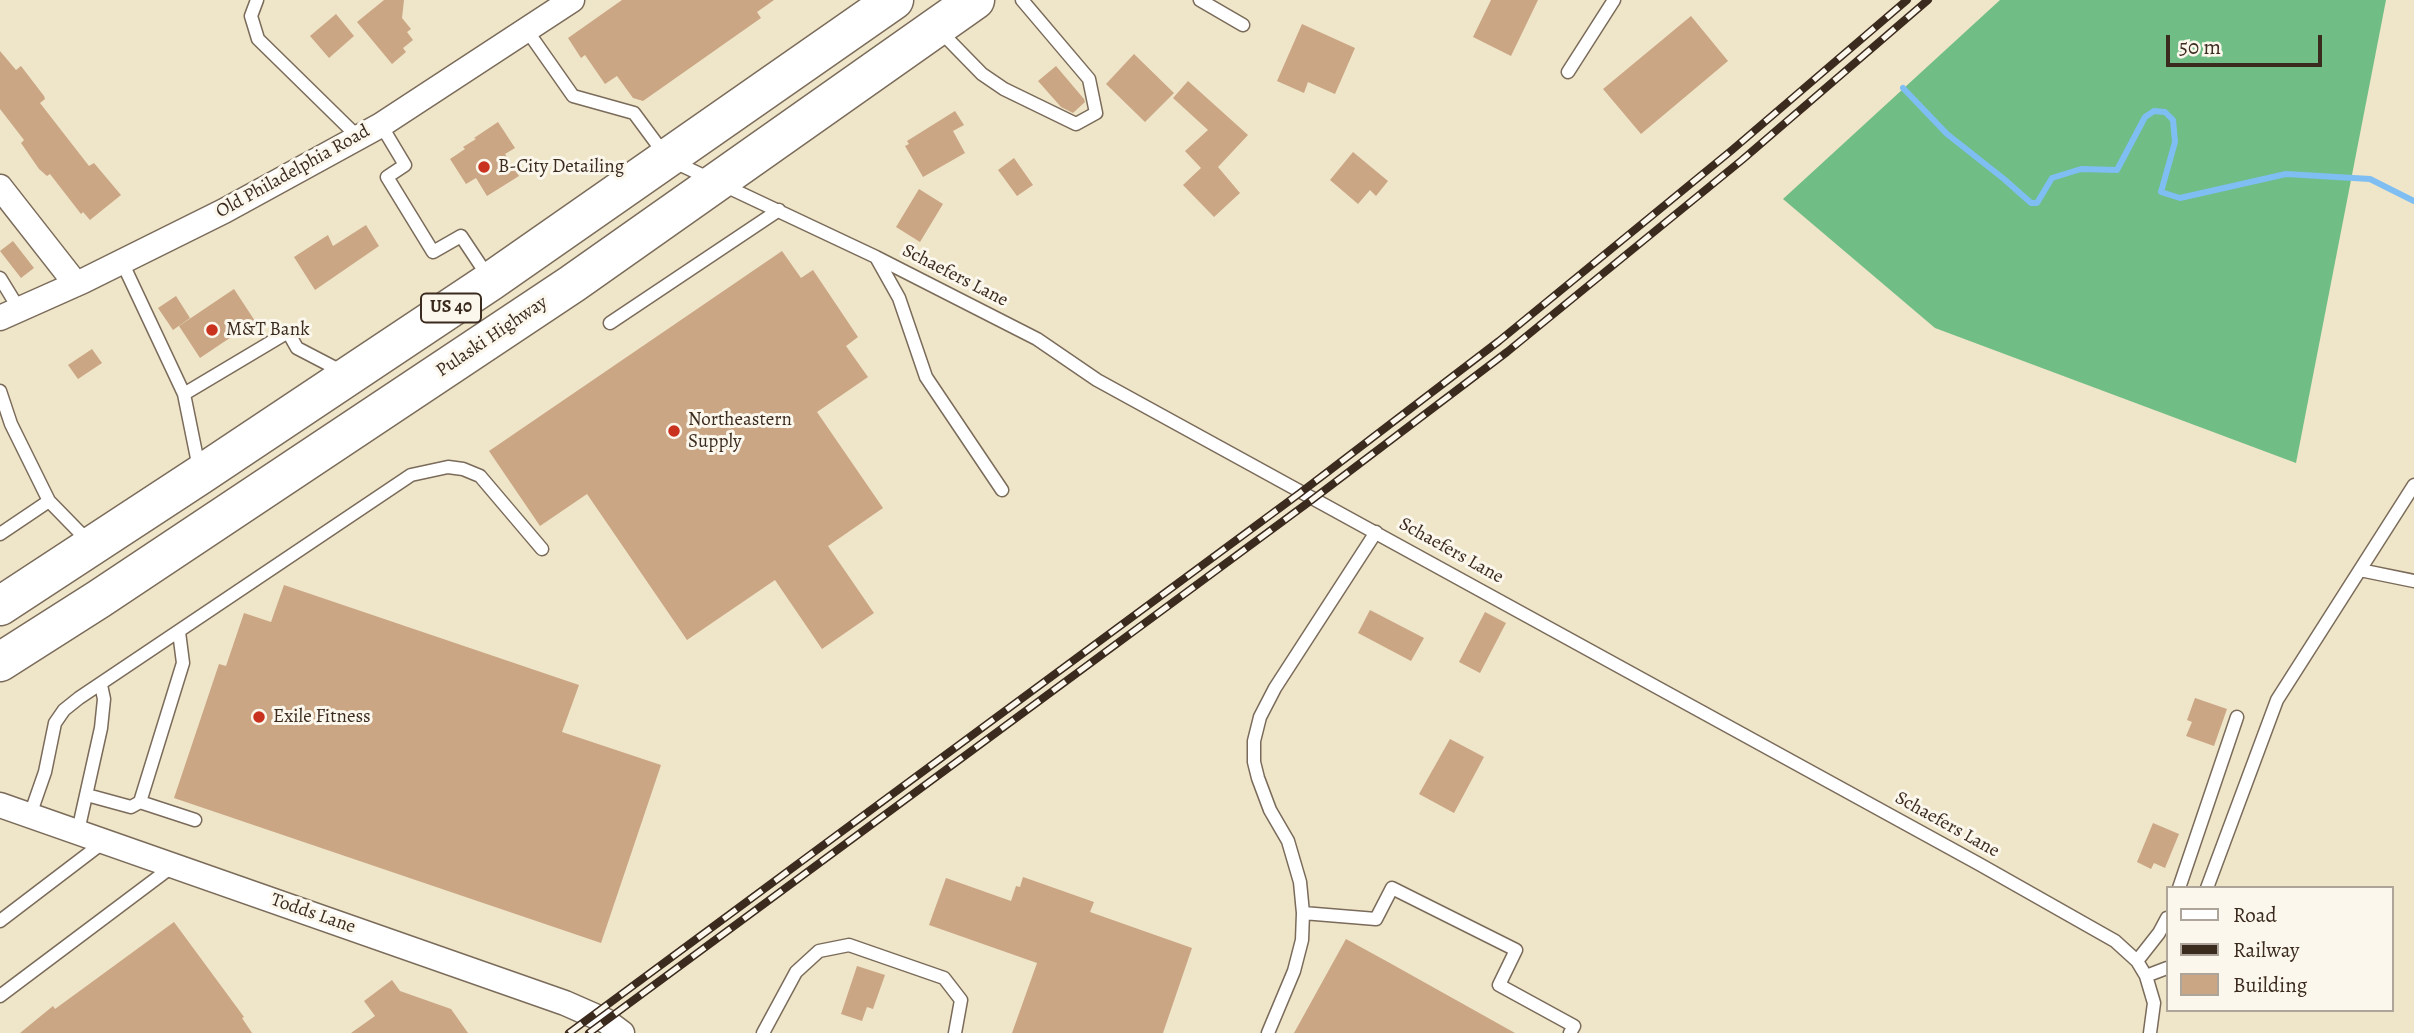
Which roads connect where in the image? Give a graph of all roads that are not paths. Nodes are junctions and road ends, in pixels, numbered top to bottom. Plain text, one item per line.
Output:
1 (257, 0) edge
2 (894, 0) edge
3 (975, 0) edge
4 (1022, 0) edge
5 (1200, 0) edge
6 (1614, 0) edge
7 (567, 1) edge
8 (1243, 25) dead end
9 (936, 27) junction
10 (527, 29) junction
11 (1568, 72) dead end
12 (381, 125) junction
13 (357, 136) junction
14 (668, 159) junction
15 (719, 182) junction
16 (0, 187) edge
17 (779, 210) junction
18 (876, 257) junction
19 (122, 262) junction
20 (0, 278) edge
21 (491, 281) junction
22 (76, 284) junction
23 (9, 314) edge
24 (610, 323) dead end
25 (350, 376) junction
26 (0, 391) edge
27 (184, 394) junction
28 (200, 475) junction
29 (2414, 485) edge
30 (1002, 490) dead end
31 (49, 501) junction
32 (1376, 532) junction
33 (0, 534) edge
34 (93, 545) junction
35 (542, 548) dead end
36 (2360, 570) junction
37 (2414, 581) edge
38 (0, 606) edge
39 (179, 632) junction
40 (0, 662) edge
41 (101, 685) junction
42 (2237, 717) dead end
43 (87, 795) junction
44 (139, 802) junction
45 (0, 805) edge
46 (30, 815) junction
47 (195, 820) dead end
48 (78, 831) junction
49 (105, 841) junction
50 (174, 865) junction
51 (2180, 886) edge
52 (2208, 886) edge
53 (1303, 914) junction
54 (2166, 920) edge
55 (0, 921) edge
56 (2137, 961) junction
57 (2166, 968) edge
58 (2146, 976) junction
59 (0, 996) edge
60 (622, 1033) edge
61 (763, 1033) edge
62 (955, 1033) edge
63 (1268, 1033) edge
64 (1570, 1033) edge
65 (2150, 1033) edge

1 - 13 lane
2 - 14 highway, US 40
3 - 9 highway, Pulaski Highway / US 40
4 - 9 lane
5 - 8 lane
6 - 11 lane
7 - 10 street, Old Philadelphia Road
9 - 15 highway, Pulaski Highway / US 40
10 - 12 street, Old Philadelphia Road
10 - 14 lane
12 - 13 street, Old Philadelphia Road
12 - 21 lane
13 - 19 street, Old Philadelphia Road
14 - 15 lane, Schaefers Lane
14 - 21 highway, US 40
15 - 17 lane, Schaefers Lane
15 - 40 highway, Pulaski Highway / US 40
16 - 22 street
17 - 18 lane, Schaefers Lane
17 - 24 lane
18 - 30 lane
18 - 32 lane, Schaefers Lane
19 - 22 street, Old Philadelphia Road
19 - 27 lane
20 - 23 lane
21 - 25 highway, US 40
22 - 23 street, Old Philadelphia Road
25 - 27 lane
25 - 28 highway, US 40
26 - 31 lane
27 - 28 lane
28 - 34 highway, US 40
29 - 36 lane
31 - 33 lane
31 - 34 lane
32 - 53 lane
32 - 56 lane, Schaefers Lane
34 - 38 highway, US 40
35 - 39 lane
36 - 37 lane
36 - 52 lane
39 - 41 lane
39 - 44 lane
41 - 43 lane
41 - 46 lane
42 - 51 lane
43 - 44 lane
43 - 48 lane
44 - 47 lane
45 - 46 street, Todds Lane
46 - 48 street, Todds Lane
48 - 49 street, Todds Lane
49 - 50 street, Todds Lane
49 - 55 lane
50 - 59 lane
50 - 60 street, Todds Lane
53 - 63 lane
53 - 64 lane
54 - 56 lane
56 - 58 lane, Schaefers Lane
57 - 58 lane
58 - 65 lane, Schaefers Lane
61 - 62 lane

